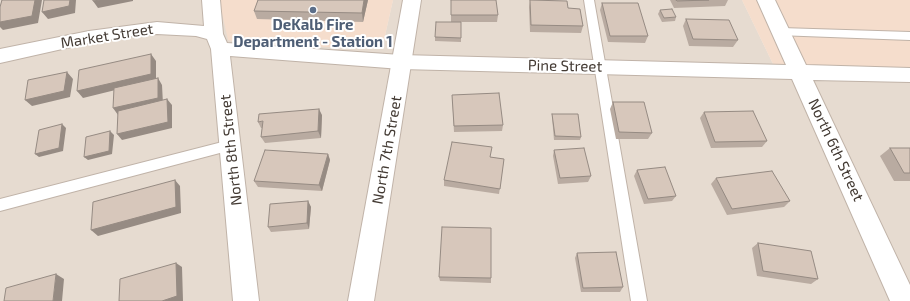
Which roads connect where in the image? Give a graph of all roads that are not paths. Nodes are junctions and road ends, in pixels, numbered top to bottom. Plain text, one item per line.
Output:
1 (211, 0) edge
2 (412, 0) edge
3 (589, 0) edge
4 (766, 0) edge
5 (781, 32) junction
6 (910, 36) edge
7 (217, 42) junction
8 (0, 56) edge
9 (401, 62) junction
10 (600, 67) junction
11 (800, 72) junction
12 (910, 74) edge
13 (230, 145) junction
14 (0, 205) edge
15 (246, 301) edge
16 (361, 301) edge
17 (639, 301) edge
18 (904, 301) edge

1 - 7 street, North 8th Street
2 - 9 street, North 7th Street
3 - 10 lane
4 - 5 street, North 6th Street
5 - 6 lane
5 - 11 street, North 6th Street
7 - 8 street, Market Street
7 - 9 street, Pine Street
7 - 13 street, North 8th Street
9 - 10 street, Pine Street
9 - 16 street, North 7th Street
10 - 11 street, Pine Street
10 - 17 lane
11 - 12 street, Pine Street
11 - 18 street, North 6th Street
13 - 14 lane
13 - 15 street, North 8th Street

